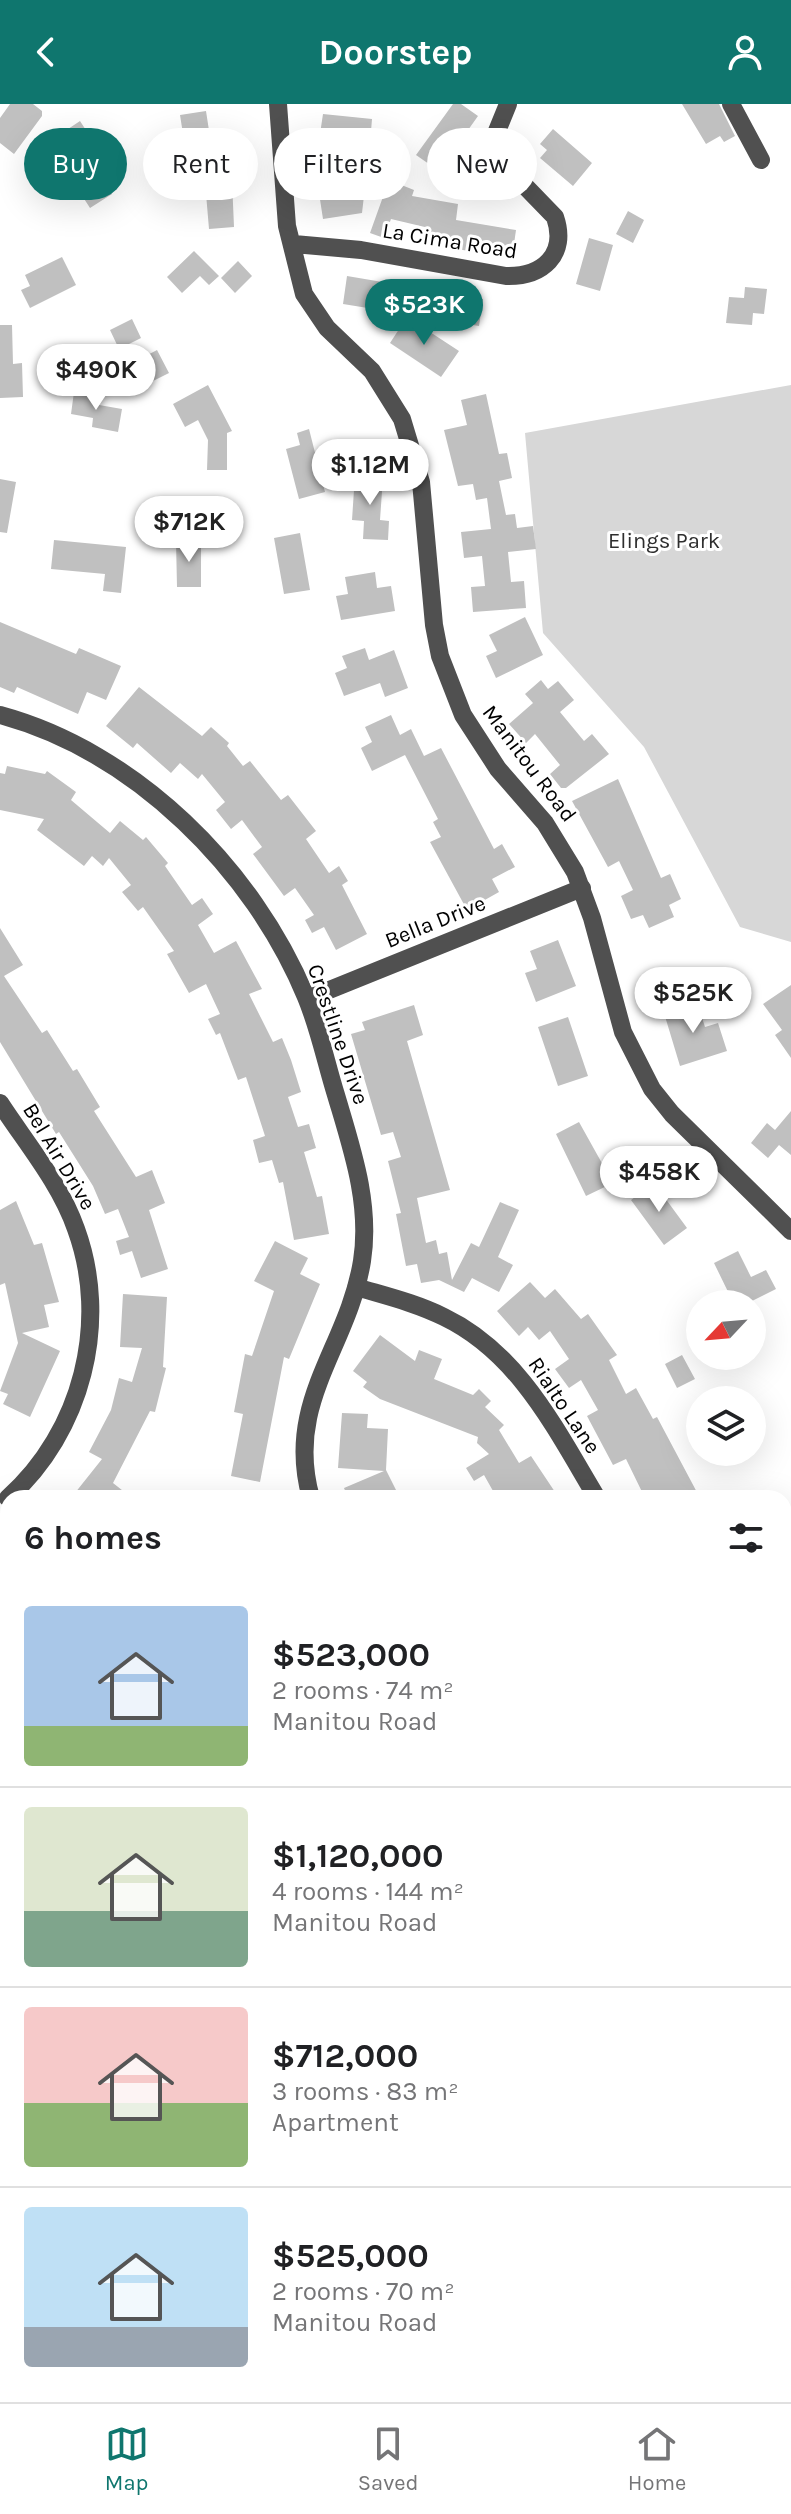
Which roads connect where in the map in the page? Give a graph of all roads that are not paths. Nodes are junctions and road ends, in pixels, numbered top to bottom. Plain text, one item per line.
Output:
1 (278, 104) edge
2 (508, 104) edge
3 (731, 104) edge
4 (761, 160) dead end
5 (294, 244) junction
6 (0, 715) edge
7 (582, 888) junction
8 (307, 999) junction
9 (0, 1103) edge
10 (791, 1231) edge
11 (356, 1287) junction
12 (17, 1490) edge
13 (309, 1490) edge
14 (592, 1490) edge

1 - 5 street, Manitou Road
2 - 5 street, La Cima Road
3 - 4 street
5 - 7 street, Manitou Road
6 - 8 street, Crestline Drive
7 - 8 street, Bella Drive
7 - 10 street, Manitou Road
8 - 11 street, Crestline Drive
9 - 12 street, Bel Air Drive
11 - 13 street, Crestline Drive
11 - 14 street, Rialto Lane

